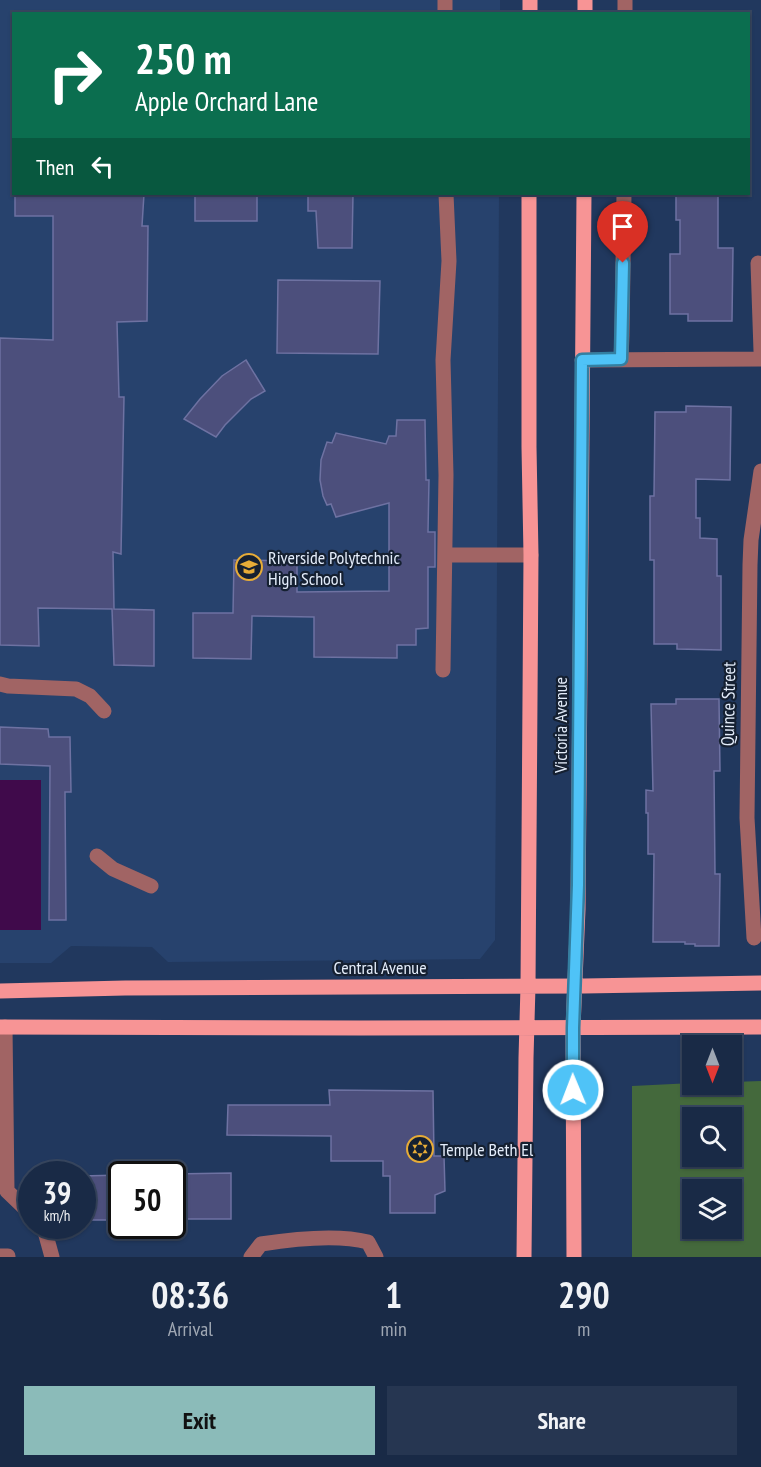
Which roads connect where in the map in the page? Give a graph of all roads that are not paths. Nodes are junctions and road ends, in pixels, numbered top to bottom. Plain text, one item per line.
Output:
1 (446, 195) edge
2 (529, 195) edge
3 (584, 195) edge
4 (624, 195) edge
5 (758, 263) dead end
6 (761, 351) edge
7 (621, 359) junction
8 (761, 359) edge
9 (582, 360) junction
10 (761, 471) edge
11 (446, 555) junction
12 (531, 555) junction
13 (443, 670) dead end
14 (0, 684) edge
15 (104, 711) dead end
16 (754, 819) edge
17 (97, 856) dead end
18 (152, 886) dead end
19 (754, 938) dead end
20 (761, 983) edge
21 (528, 986) junction
22 (574, 986) junction
23 (0, 991) edge
24 (2, 1027) edge
25 (761, 1027) edge
26 (526, 1028) junction
27 (573, 1028) junction
28 (18, 1202) edge
29 (47, 1239) edge
30 (0, 1256) edge
31 (8, 1257) edge
32 (52, 1257) edge
33 (251, 1257) edge
34 (376, 1257) edge
35 (524, 1257) edge
36 (574, 1257) edge

1 - 11 street
2 - 12 main road, Victoria Avenue
3 - 9 main road, Victoria Avenue
4 - 7 street
5 - 6 street
7 - 8 street
7 - 9 street
9 - 22 main road, Victoria Avenue
10 - 16 street, Quince Street
11 - 12 street
11 - 13 street
12 - 21 main road, Victoria Avenue
14 - 15 street
16 - 19 street, Quince Street
17 - 18 street
20 - 22 main road, Central Avenue
21 - 22 main road, Central Avenue
21 - 23 main road, Central Avenue
21 - 26 main road, Victoria Avenue
22 - 27 main road, Victoria Avenue
24 - 26 main road
24 - 28 street
25 - 27 main road
26 - 27 main road
26 - 35 main road, Victoria Avenue
27 - 36 main road, Victoria Avenue
29 - 32 street
30 - 31 street
33 - 34 street

